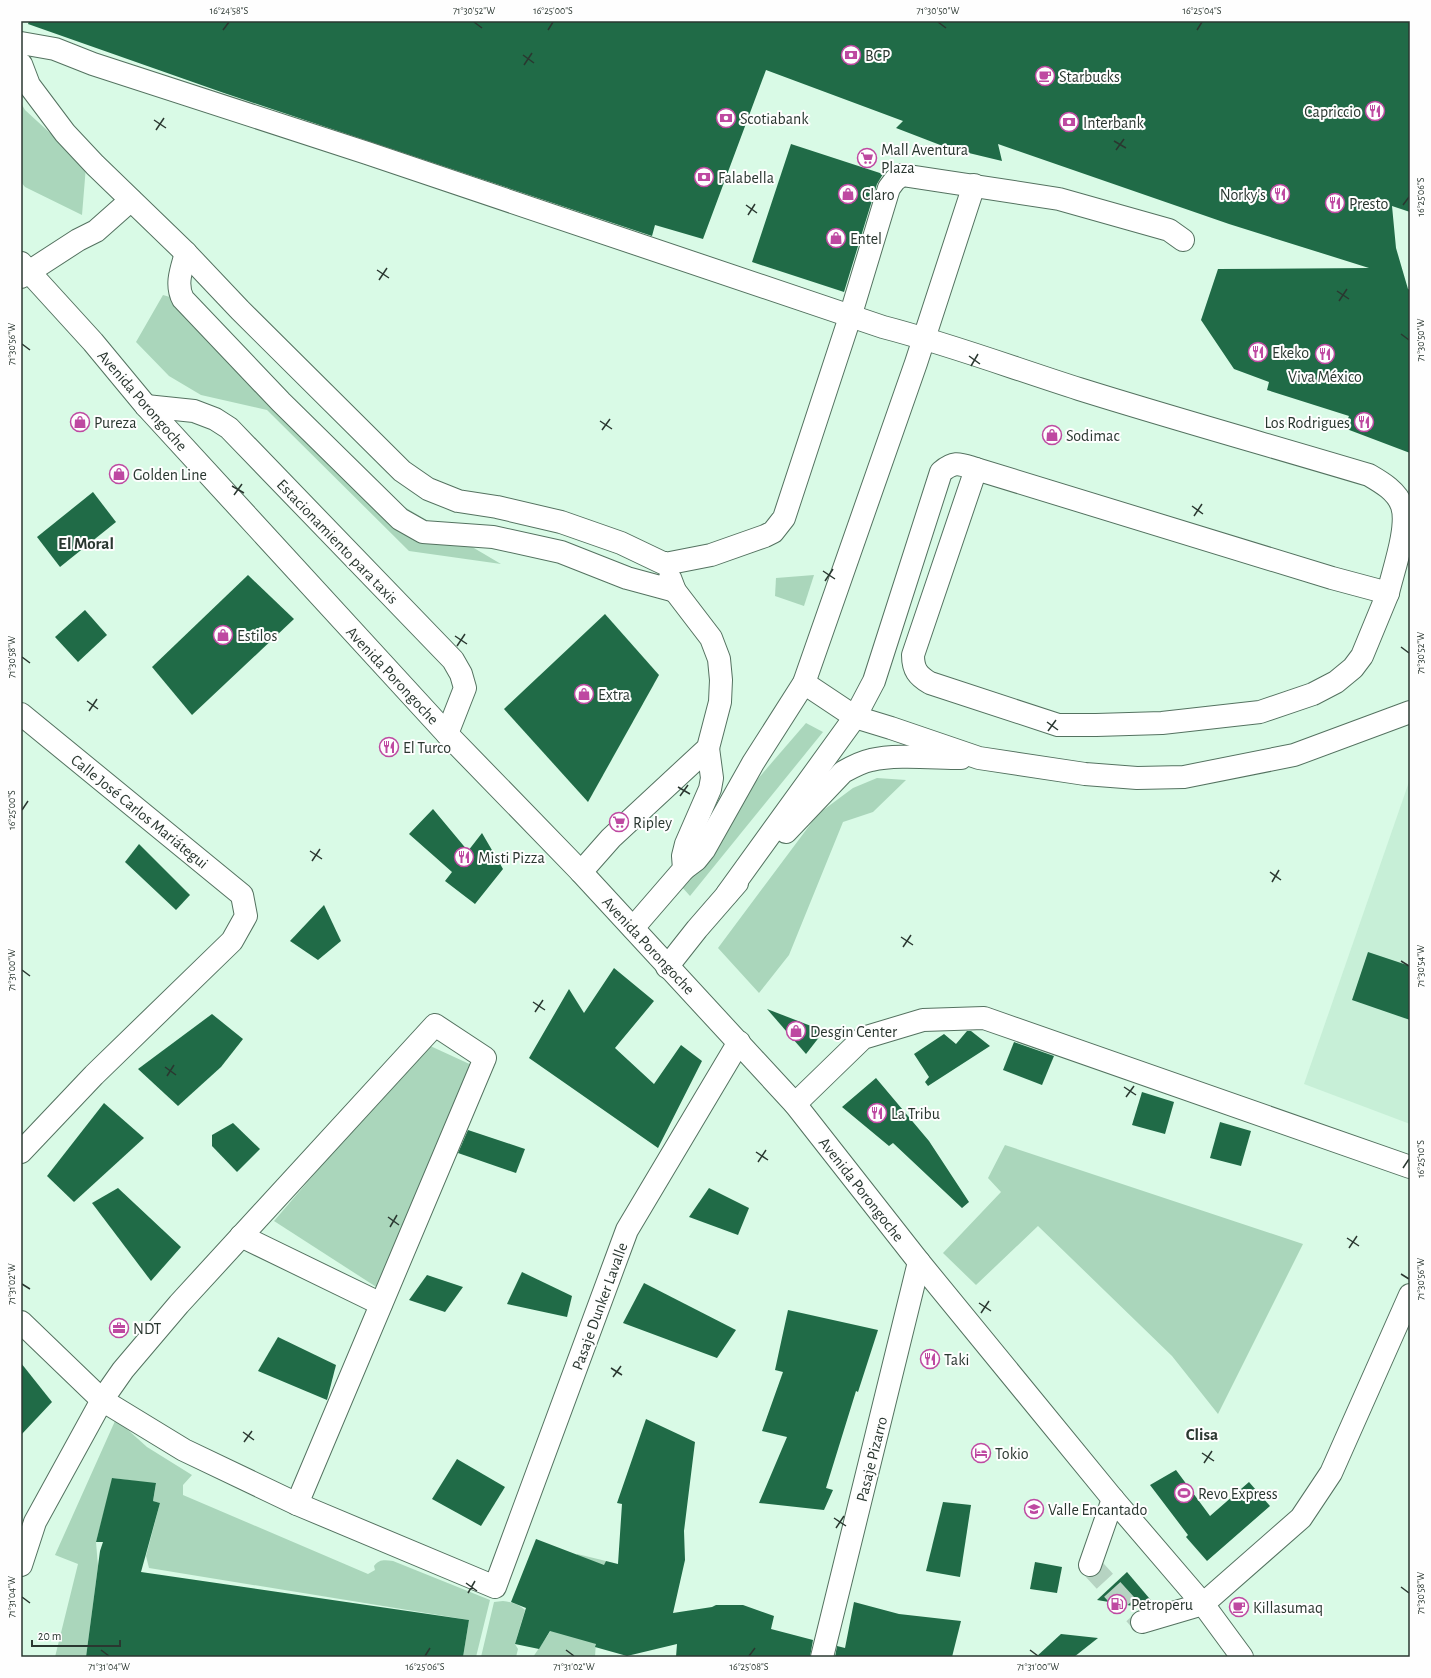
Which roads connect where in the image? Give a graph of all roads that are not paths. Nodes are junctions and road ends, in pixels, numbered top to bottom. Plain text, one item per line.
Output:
1 (21, 43) edge
2 (21, 64) edge
3 (974, 185) junction
4 (131, 200) junction
5 (1183, 240) dead end
6 (186, 253) junction
7 (24, 270) edge
8 (850, 317) junction
9 (924, 338) junction
10 (146, 406) junction
11 (976, 470) junction
12 (665, 564) junction
13 (675, 591) junction
14 (1388, 593) junction
15 (804, 683) junction
16 (1399, 710) edge
17 (21, 714) edge
18 (855, 717) junction
19 (447, 734) junction
20 (708, 748) junction
21 (979, 758) junction
22 (684, 869) junction
23 (581, 872) junction
24 (727, 894) junction
25 (633, 928) junction
26 (668, 967) junction
27 (739, 1042) junction
28 (796, 1104) junction
29 (21, 1152) edge
30 (1410, 1167) edge
31 (241, 1236) junction
32 (920, 1262) junction
33 (1410, 1295) edge
34 (381, 1304) junction
35 (21, 1322) edge
36 (102, 1400) junction
37 (1113, 1499) junction
38 (297, 1504) junction
39 (21, 1565) edge
40 (1090, 1565) dead end
41 (1203, 1604) junction
42 (1142, 1622) dead end
43 (822, 1657) edge
44 (1242, 1657) edge

1 - 8 street
2 - 4 street
3 - 5 street
3 - 8 street
3 - 9 street
4 - 6 street
4 - 7 street
6 - 12 street
6 - 13 street
7 - 10 street, Avenida Porongoche
8 - 9 street
8 - 12 street
9 - 14 street
9 - 15 street
10 - 19 street, Avenida Porongoche
10 - 19 street, Estacionamiento para taxis
11 - 14 street
11 - 14 street
11 - 18 street
12 - 13 street
13 - 20 street
15 - 18 street
15 - 22 street
16 - 21 street
17 - 29 street, Calle José Carlos Mariátegui
18 - 21 street
18 - 24 street
19 - 23 street, Avenida Porongoche
20 - 22 street
20 - 23 street
21 - 24 street
22 - 25 street
23 - 25 street, Avenida Porongoche
24 - 26 street
25 - 26 street, Avenida Porongoche
26 - 27 street, Avenida Porongoche
27 - 28 street, Avenida Porongoche
27 - 38 street, Pasaje Dunker Lavalle
28 - 30 street
28 - 32 street, Avenida Porongoche
31 - 34 street
31 - 34 street
31 - 36 street
32 - 37 street, Avenida Porongoche
32 - 43 street, Pasaje Pizarro
33 - 41 street
34 - 38 street
35 - 36 street
36 - 38 street
36 - 39 street
37 - 40 street
37 - 41 street, Avenida Porongoche
41 - 42 street
41 - 44 street, Avenida Porongoche

